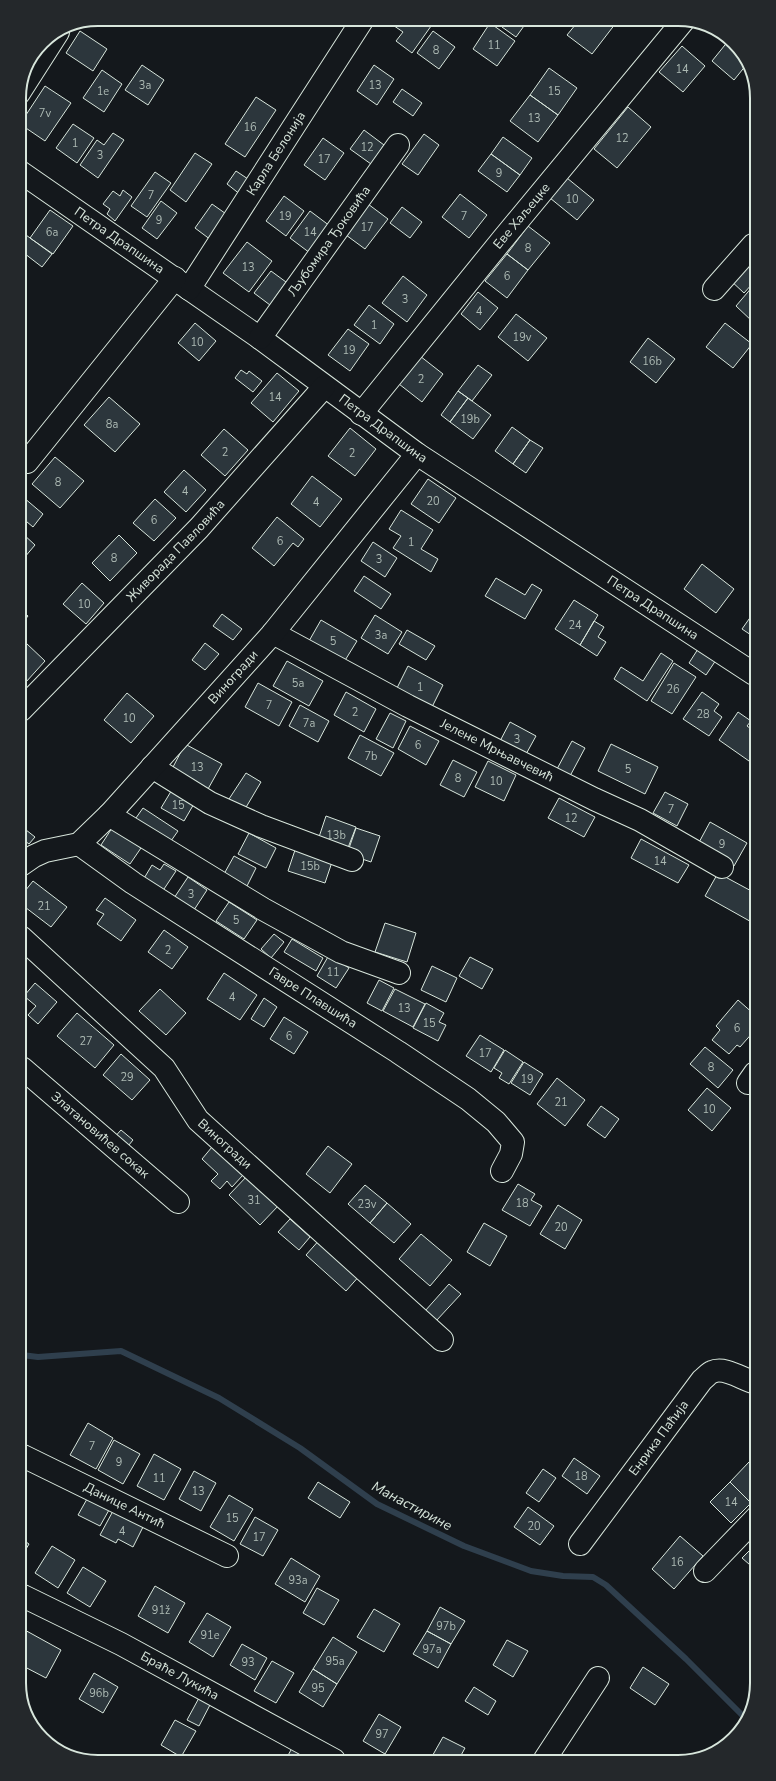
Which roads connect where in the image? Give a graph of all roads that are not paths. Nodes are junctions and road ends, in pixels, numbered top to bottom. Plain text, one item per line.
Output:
1 (358, 26) edge
2 (679, 26) edge
3 (49, 46) edge
4 (30, 76) edge
5 (398, 145) dead end
6 (26, 176) edge
7 (750, 248) edge
8 (182, 284) junction
9 (714, 289) dead end
10 (260, 338) junction
11 (324, 387) junction
12 (361, 414) junction
13 (417, 454) junction
14 (27, 462) dead end
15 (273, 633) junction
16 (750, 671) edge
17 (26, 705) edge
18 (152, 767) junction
19 (109, 815) junction
20 (79, 844) junction
21 (26, 860) edge
22 (352, 860) dead end
23 (722, 867) dead end
24 (26, 942) edge
25 (399, 973) dead end
26 (26, 1071) edge
27 (502, 1171) dead end
28 (178, 1202) dead end
29 (442, 1340) dead end
30 (750, 1381) edge
31 (26, 1457) edge
32 (750, 1524) edge
33 (580, 1544) dead end
34 (227, 1556) dead end
35 (705, 1571) dead end
36 (26, 1597) edge
37 (598, 1678) dead end
38 (325, 1755) edge
39 (547, 1755) edge

1 - 8 street, Карла Белонија
2 - 12 street, Еве Хаљецке
3 - 4 street
5 - 10 street, Љубомира Ђоковића
6 - 8 street, Петра Драпшина
7 - 9 street
8 - 10 street, Петра Драпшина
8 - 14 street, Карла Белонија
10 - 11 street, Петра Драпшина
11 - 12 street, Петра Драпшина
11 - 17 street, Живорада Павловића
12 - 13 street, Петра Драпшина
13 - 15 street, Виногради
13 - 16 street, Петра Драпшина
15 - 18 street, Виногради
15 - 23 street, Јелене Мрњавчевић
18 - 19 street, Виногради
18 - 22 street
19 - 20 street, Виногради
19 - 25 street
20 - 21 street
20 - 27 street, Гавре Плавшића
24 - 29 street, Виногради
26 - 28 street, Златановићев сокак
30 - 33 street, Енрика Паћија
31 - 34 street, Данице Антић
32 - 35 street
36 - 38 street, Браће Лукића
37 - 39 street

